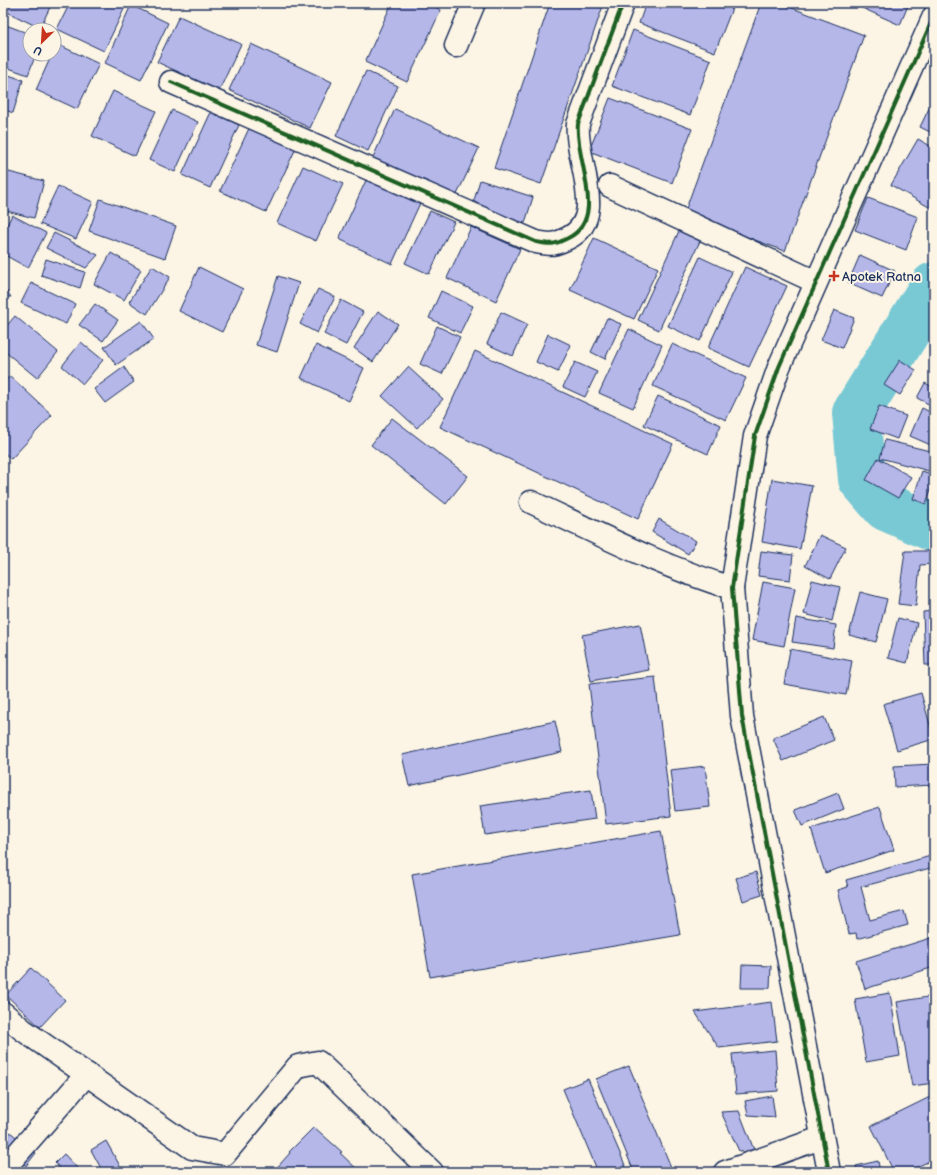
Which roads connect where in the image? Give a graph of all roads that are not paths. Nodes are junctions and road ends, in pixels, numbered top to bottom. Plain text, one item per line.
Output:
1 (474, 3) edge
2 (623, 3) edge
3 (933, 20) edge
4 (456, 46) dead end
5 (171, 82) dead end
6 (610, 186) dead end
7 (816, 282) junction
8 (530, 502) dead end
9 (732, 588) junction
10 (3, 1013) edge
11 (87, 1074) junction
12 (821, 1138) junction
13 (3, 1170) edge
14 (432, 1172) edge
15 (725, 1172) edge
16 (829, 1172) edge

1 - 4 street
2 - 5 street
3 - 7 street
6 - 7 street
7 - 9 street
8 - 9 street
9 - 12 street
10 - 11 street
11 - 13 street
11 - 14 street
12 - 15 street
12 - 16 street

